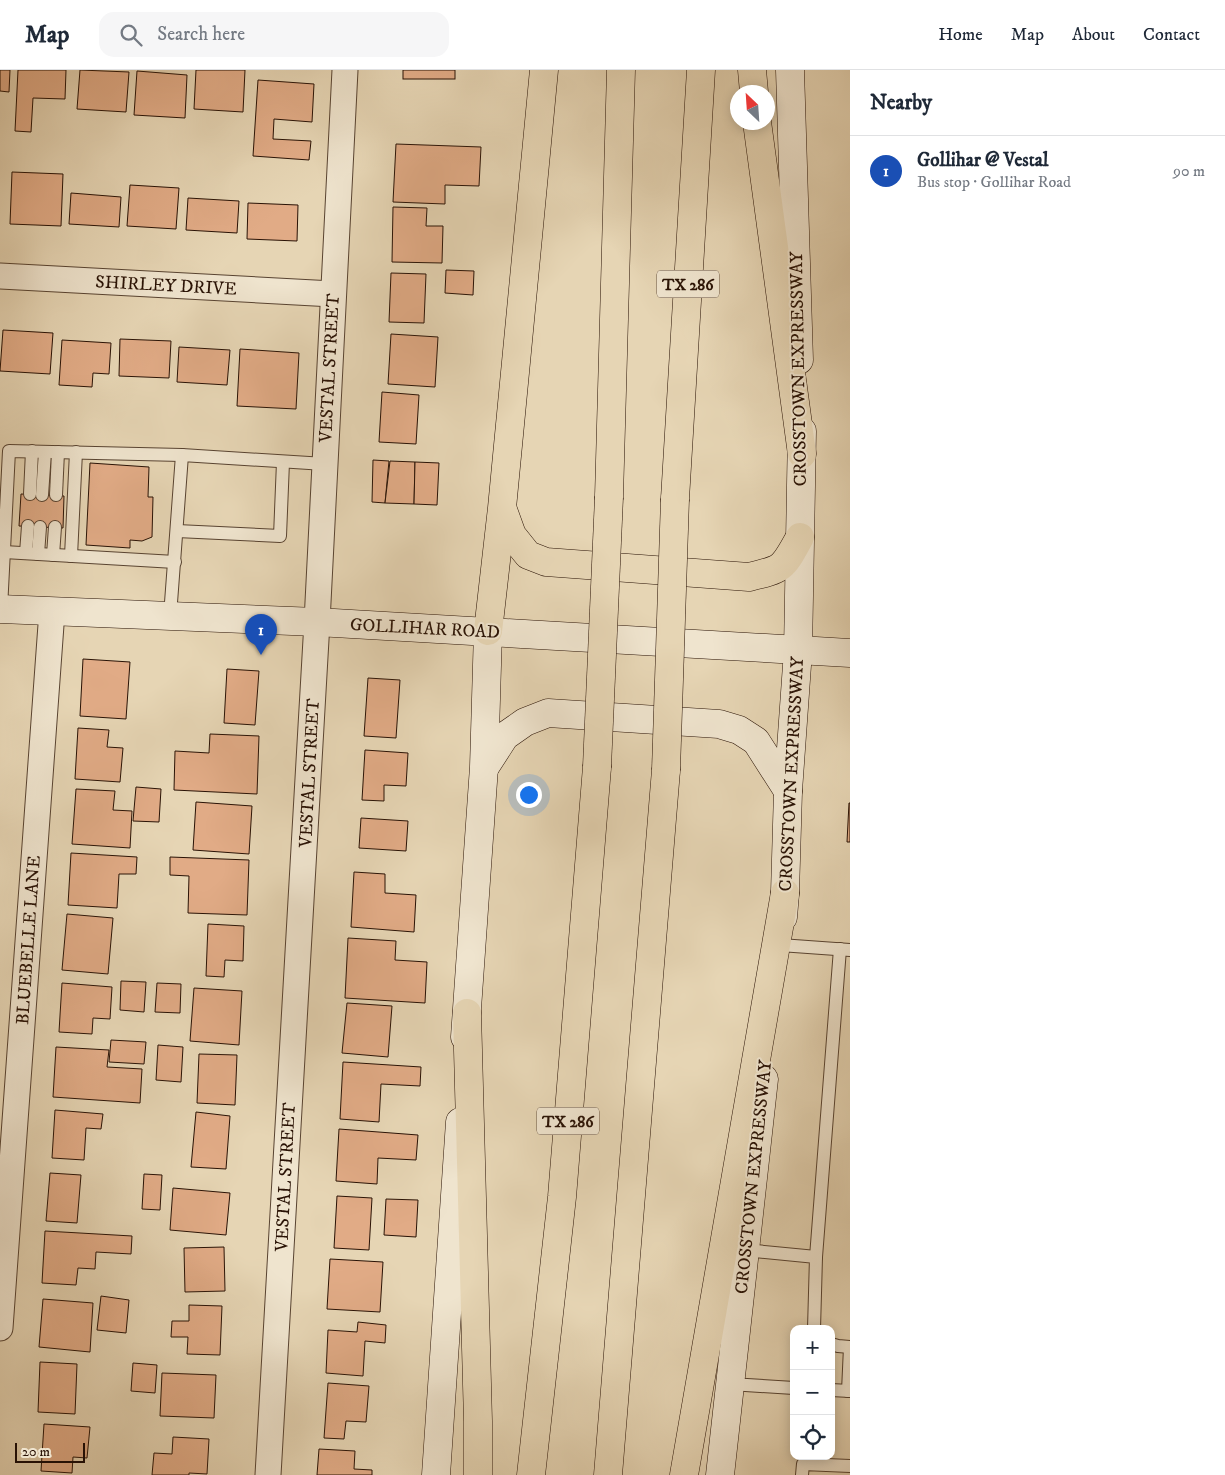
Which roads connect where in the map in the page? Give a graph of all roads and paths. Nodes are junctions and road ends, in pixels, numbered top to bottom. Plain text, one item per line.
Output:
1 (345, 70) edge
2 (544, 70) edge
3 (621, 70) edge
4 (701, 70) edge
5 (752, 70) edge
6 (790, 70) edge
7 (753, 85) edge
8 (758, 130) edge
9 (0, 276) edge
10 (333, 294) junction
11 (45, 452) junction
12 (76, 452) junction
13 (802, 454) junction
14 (182, 455) junction
15 (282, 462) junction
16 (325, 464) junction
17 (36, 494) dead end
18 (56, 495) dead end
19 (502, 508) junction
20 (34, 526) dead end
21 (55, 527) dead end
22 (177, 531) junction
23 (800, 537) junction
24 (4, 552) junction
25 (32, 554) junction
26 (53, 555) junction
27 (71, 556) junction
28 (175, 562) junction
29 (1, 609) edge
30 (52, 611) junction
31 (170, 616) junction
32 (318, 622) junction
33 (488, 631) junction
34 (798, 651) junction
35 (850, 654) edge
36 (484, 767) junction
37 (788, 791) junction
38 (785, 893) junction
39 (780, 945) junction
40 (845, 949) edge
41 (467, 1013) junction
42 (745, 1250) junction
43 (816, 1257) junction
44 (814, 1325) edge
45 (0, 1328) edge
46 (835, 1345) edge
47 (850, 1347) edge
48 (730, 1384) junction
49 (790, 1388) edge
50 (835, 1390) edge
51 (849, 1391) edge
52 (803, 1465) edge
53 (850, 1466) edge
54 (608, 1473) edge
55 (268, 1475) edge
56 (436, 1475) edge
57 (478, 1475) edge
58 (531, 1475) edge
59 (684, 1475) edge
60 (720, 1475) edge

1 - 10 street, VESTAL STREET
2 - 19 highway
3 - 58 highway, TX 286, bridge
4 - 54 highway, TX 286, bridge
5 - 7 highway
6 - 13 main road, CROSSTOWN EXPRESSWAY
8 - 13 highway
9 - 10 street, SHIRLEY DRIVE
10 - 16 street, VESTAL STREET
11 - 12 lane
11 - 17 lane
11 - 18 lane
11 - 24 lane
12 - 14 lane
12 - 27 lane
13 - 23 main road, CROSSTOWN EXPRESSWAY
14 - 15 lane
14 - 22 lane
15 - 16 lane
15 - 22 lane
16 - 32 street, VESTAL STREET
19 - 23 highway
19 - 33 highway
20 - 25 lane
21 - 26 lane
22 - 28 lane
23 - 34 main road, CROSSTOWN EXPRESSWAY
24 - 25 lane
24 - 29 lane
25 - 26 lane
26 - 27 lane
27 - 28 lane
28 - 31 lane
29 - 30 main road, GOLLIHAR ROAD
30 - 31 main road, GOLLIHAR ROAD
30 - 45 street, BLUEBELLE LANE
31 - 32 main road, GOLLIHAR ROAD
32 - 33 main road, GOLLIHAR ROAD
32 - 55 street, VESTAL STREET
33 - 34 main road, GOLLIHAR ROAD
33 - 36 main road
34 - 35 main road, GOLLIHAR ROAD
34 - 37 main road, CROSSTOWN EXPRESSWAY
36 - 37 main road
36 - 41 main road
37 - 38 main road, CROSSTOWN EXPRESSWAY
38 - 39 main road, CROSSTOWN EXPRESSWAY
38 - 59 highway
39 - 40 lane
39 - 42 main road, CROSSTOWN EXPRESSWAY
40 - 43 lane
41 - 56 main road
41 - 57 highway
42 - 43 lane
42 - 48 main road, CROSSTOWN EXPRESSWAY
43 - 44 lane
46 - 47 lane
47 - 51 lane
48 - 49 lane
48 - 60 main road, CROSSTOWN EXPRESSWAY
50 - 51 lane
52 - 53 lane

